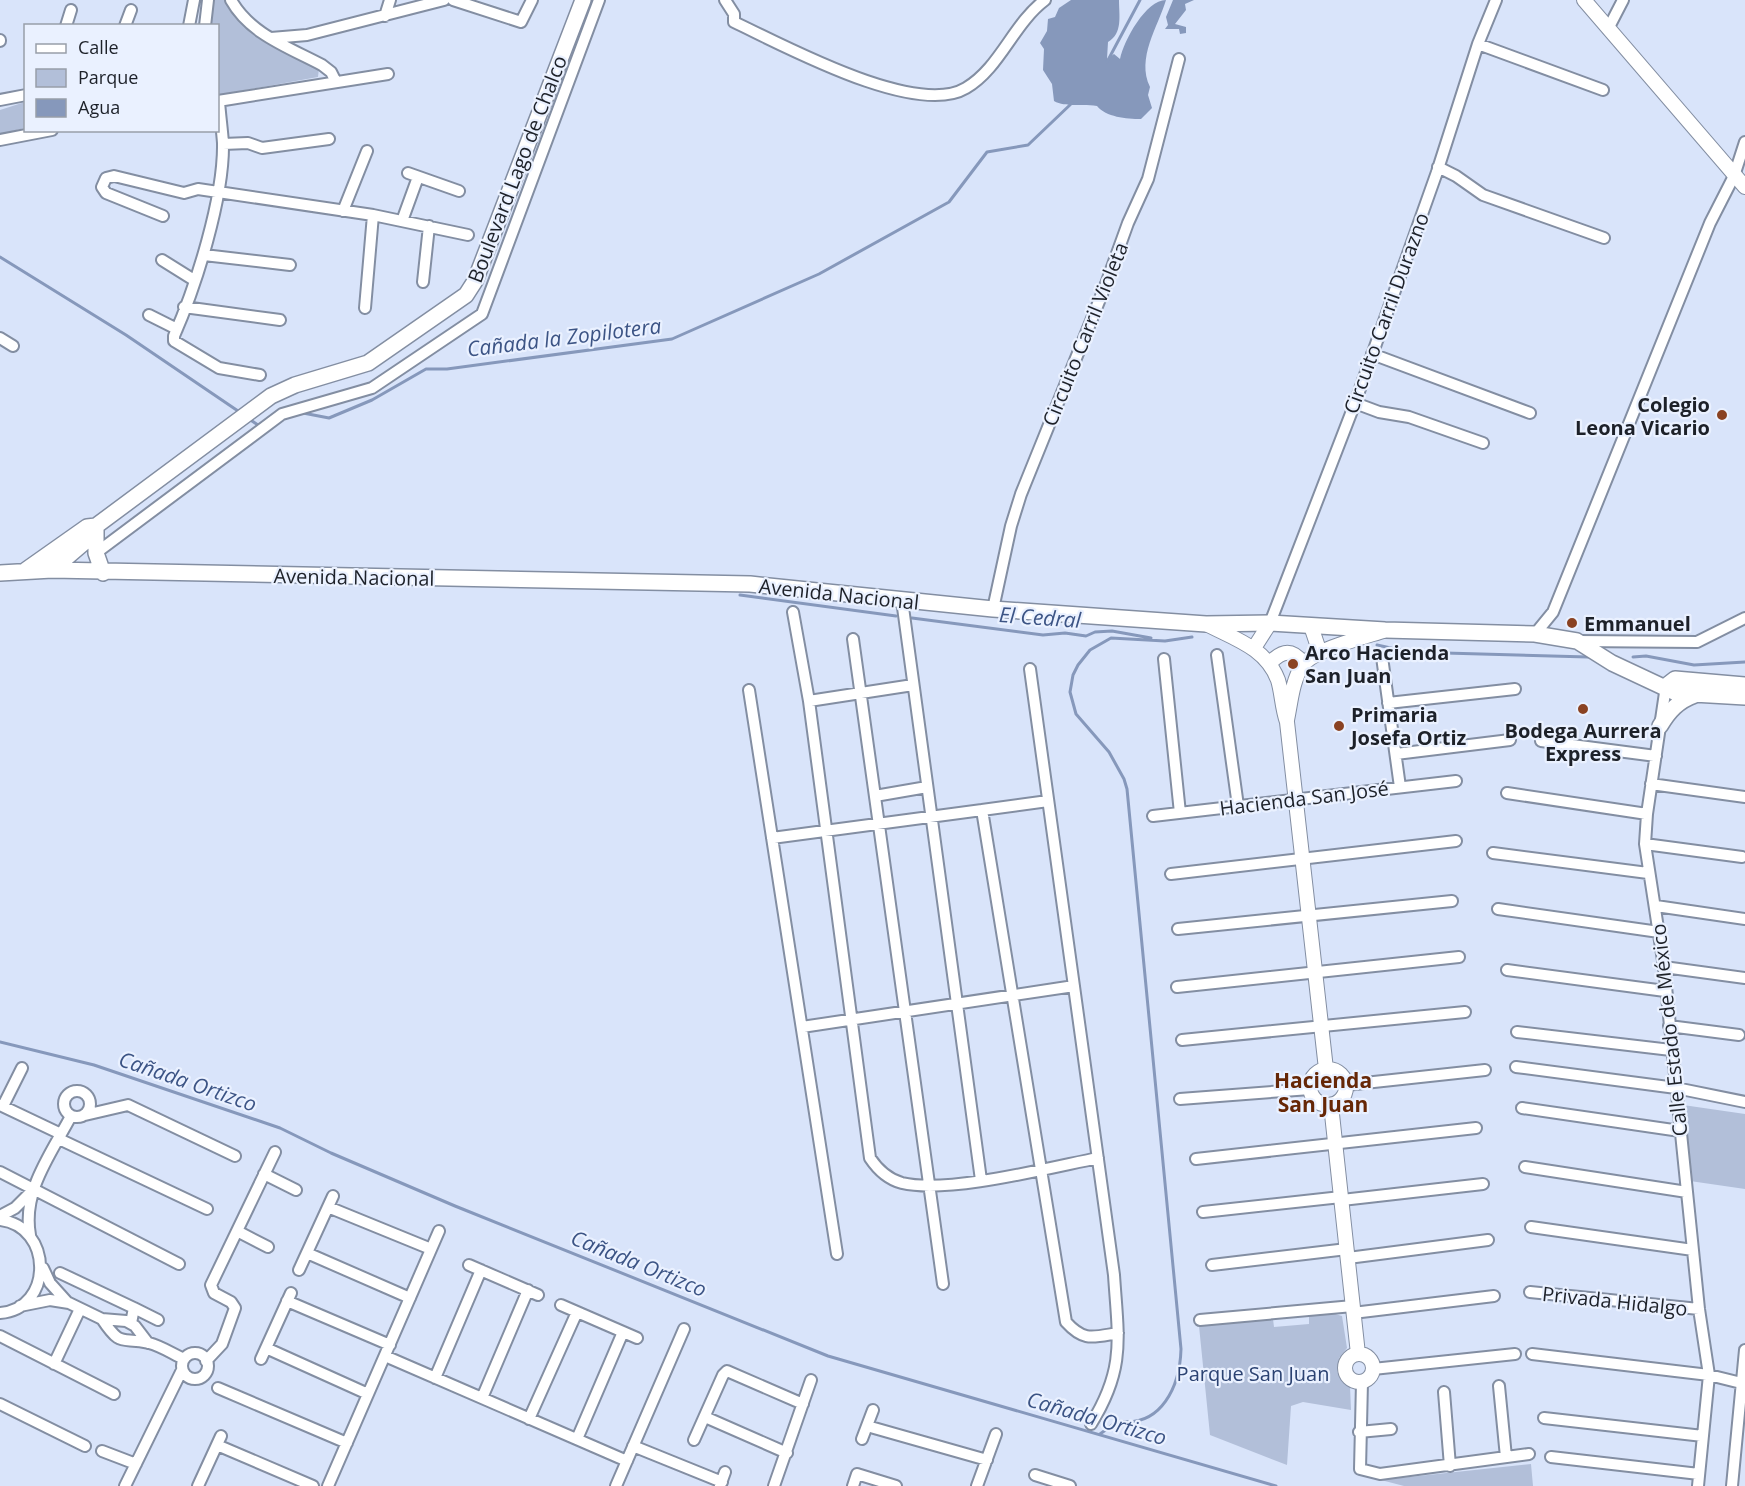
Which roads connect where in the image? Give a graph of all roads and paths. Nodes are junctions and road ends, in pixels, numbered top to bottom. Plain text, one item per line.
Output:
1 (194, 0) edge
2 (208, 0) edge
3 (231, 0) edge
4 (390, 0) edge
5 (444, 0) edge
6 (453, 0) edge
7 (532, 0) edge
8 (583, 0) edge
9 (599, 0) edge
10 (725, 0) edge
11 (1045, 0) edge
12 (1496, 0) edge
13 (1584, 0) edge
14 (1623, 0) edge
15 (71, 10) dead end
16 (131, 10) dead end
17 (385, 16) junction
18 (67, 24) edge
19 (126, 24) edge
20 (189, 24) edge
21 (205, 24) edge
22 (1608, 29) junction
23 (271, 38) junction
24 (1478, 44) junction
25 (1179, 59) dead end
26 (388, 74) dead end
27 (336, 82) junction
28 (1603, 90) dead end
29 (24, 94) edge
30 (0, 100) edge
31 (219, 101) edge
32 (219, 110) edge
33 (42, 132) edge
34 (329, 139) dead end
35 (0, 140) edge
36 (1745, 142) edge
37 (223, 144) junction
38 (367, 151) dead end
39 (1438, 167) junction
40 (1734, 176) junction
41 (1745, 187) edge
42 (459, 191) dead end
43 (216, 194) junction
44 (343, 212) junction
45 (373, 215) junction
46 (163, 216) dead end
47 (402, 221) junction
48 (429, 226) junction
49 (468, 235) dead end
50 (1604, 238) dead end
51 (204, 255) junction
52 (162, 260) dead end
53 (290, 265) dead end
54 (194, 280) junction
55 (423, 282) dead end
56 (184, 307) junction
57 (365, 308) dead end
58 (149, 315) dead end
59 (280, 320) dead end
60 (177, 329) junction
61 (0, 338) edge
62 (13, 346) dead end
63 (1372, 354) junction
64 (260, 375) dead end
65 (1354, 403) junction
66 (1530, 413) dead end
67 (1483, 443) dead end
68 (96, 526) junction
69 (96, 553) junction
70 (52, 570) junction
71 (24, 571) junction
72 (0, 573) edge
73 (103, 573) junction
74 (902, 600) junction
75 (993, 609) junction
76 (794, 612) dead end
77 (1745, 618) edge
78 (1270, 623) junction
79 (1206, 624) junction
80 (1311, 626) junction
81 (1385, 630) junction
82 (1535, 634) junction
83 (853, 639) dead end
84 (1576, 641) junction
85 (1254, 648) junction
86 (1320, 653) junction
87 (1217, 655) dead end
88 (1382, 657) dead end
89 (1164, 659) dead end
90 (1271, 663) junction
91 (1303, 663) junction
92 (1030, 669) dead end
93 (913, 685) junction
94 (1745, 685) edge
95 (1666, 686) junction
96 (1515, 689) dead end
97 (749, 690) dead end
98 (860, 693) junction
99 (1700, 694) junction
100 (1745, 698) edge
101 (809, 701) junction
102 (1388, 703) junction
103 (1287, 722) junction
104 (1660, 726) junction
105 (1510, 740) dead end
106 (1541, 741) dead end
107 (1396, 754) junction
108 (1656, 756) junction
109 (1456, 781) dead end
110 (1651, 784) junction
111 (927, 787) junction
112 (1400, 787) junction
113 (1507, 793) dead end
114 (875, 796) junction
115 (1745, 797) edge
116 (1048, 801) junction
117 (1296, 801) junction
118 (1238, 806) junction
119 (982, 810) junction
120 (1180, 813) junction
121 (1647, 814) junction
122 (1152, 816) dead end
123 (931, 817) junction
124 (879, 824) junction
125 (826, 831) junction
126 (772, 838) junction
127 (1456, 841) dead end
128 (1645, 844) junction
129 (1493, 853) dead end
130 (1742, 856) dead end
131 (1303, 861) junction
132 (1648, 873) junction
133 (1171, 874) dead end
134 (1452, 901) dead end
135 (1656, 906) junction
136 (1498, 909) dead end
137 (1309, 917) junction
138 (1745, 919) edge
139 (1178, 929) dead end
140 (1659, 932) junction
141 (1459, 957) dead end
142 (1664, 967) junction
143 (1507, 970) dead end
144 (1315, 972) junction
145 (1745, 978) edge
146 (1074, 986) junction
147 (1177, 987) dead end
148 (1665, 991) junction
149 (1013, 995) junction
150 (957, 1004) junction
151 (905, 1011) junction
152 (1465, 1012) dead end
153 (852, 1019) junction
154 (1669, 1026) junction
155 (802, 1027) junction
156 (1321, 1027) junction
157 (1517, 1032) dead end
158 (1738, 1035) dead end
159 (1182, 1040) dead end
160 (1671, 1050) junction
161 (1516, 1067) dead end
162 (21, 1068) dead end
163 (1326, 1069) junction
164 (1485, 1070) dead end
165 (1346, 1085) junction
166 (1676, 1088) junction
167 (1310, 1089) junction
168 (1180, 1099) dead end
169 (1745, 1102) edge
170 (1, 1105) edge
171 (1331, 1105) junction
172 (1522, 1108) dead end
173 (84, 1115) junction
174 (71, 1116) junction
175 (1476, 1128) dead end
176 (1680, 1131) junction
177 (60, 1136) junction
178 (1335, 1145) junction
179 (275, 1152) dead end
180 (235, 1156) dead end
181 (1098, 1158) junction
182 (1196, 1159) dead end
183 (1525, 1167) dead end
184 (1041, 1169) junction
185 (0, 1172) edge
186 (264, 1174) junction
187 (981, 1180) junction
188 (1483, 1184) dead end
189 (929, 1187) junction
190 (32, 1190) junction
191 (296, 1190) dead end
192 (1687, 1192) junction
193 (333, 1196) dead end
194 (1341, 1198) junction
195 (328, 1207) junction
196 (207, 1209) dead end
197 (1203, 1212) dead end
198 (0, 1218) edge
199 (1531, 1227) dead end
200 (237, 1231) junction
201 (439, 1231) dead end
202 (30, 1235) junction
203 (1488, 1240) dead end
204 (268, 1247) dead end
205 (431, 1249) junction
206 (1693, 1250) junction
207 (307, 1252) junction
208 (1347, 1253) junction
209 (837, 1254) dead end
210 (42, 1264) junction
211 (179, 1264) dead end
212 (469, 1265) dead end
213 (1212, 1265) dead end
214 (299, 1270) dead end
215 (481, 1270) junction
216 (60, 1273) dead end
217 (943, 1284) dead end
218 (1530, 1292) dead end
219 (1494, 1296) dead end
220 (410, 1298) junction
221 (69, 1303) junction
222 (561, 1305) dead end
223 (20, 1306) junction
224 (134, 1308) junction
225 (80, 1309) junction
226 (1699, 1309) junction
227 (1353, 1310) junction
228 (577, 1312) junction
229 (0, 1313) edge
230 (102, 1319) junction
231 (158, 1320) dead end
232 (1200, 1320) dead end
233 (131, 1323) junction
234 (684, 1329) dead end
235 (623, 1332) junction
236 (1118, 1332) junction
237 (0, 1336) edge
238 (637, 1338) dead end
239 (148, 1343) junction
240 (390, 1345) junction
241 (266, 1348) junction
242 (1745, 1350) edge
243 (1358, 1354) junction
244 (1515, 1354) dead end
245 (1532, 1354) dead end
246 (385, 1356) junction
247 (261, 1359) dead end
248 (207, 1361) junction
249 (54, 1364) junction
250 (183, 1364) junction
251 (1373, 1369) junction
252 (1709, 1376) junction
253 (435, 1378) junction
254 (811, 1380) dead end
255 (1362, 1382) junction
256 (1744, 1384) edge
257 (1499, 1386) dead end
258 (218, 1388) dead end
259 (1444, 1392) dead end
260 (114, 1394) dead end
261 (368, 1394) junction
262 (482, 1398) junction
263 (0, 1404) edge
264 (803, 1404) junction
265 (873, 1410) dead end
266 (705, 1417) junction
267 (1544, 1418) dead end
268 (530, 1419) junction
269 (1091, 1424) dead end
270 (867, 1426) junction
271 (1391, 1429) dead end
272 (1359, 1432) junction
273 (996, 1434) dead end
274 (1703, 1436) junction
275 (577, 1439) junction
276 (862, 1439) dead end
277 (694, 1440) dead end
278 (347, 1443) junction
279 (85, 1446) dead end
280 (633, 1446) junction
281 (102, 1451) dead end
282 (787, 1453) junction
283 (1529, 1454) dead end
284 (1506, 1457) junction
285 (1551, 1457) dead end
286 (987, 1460) junction
287 (627, 1461) junction
288 (136, 1464) junction
289 (1450, 1466) junction
290 (1035, 1475) dead end
291 (722, 1480) edge
292 (1699, 1480) edge
293 (1053, 1484) edge
294 (125, 1486) edge
295 (198, 1486) edge
296 (313, 1486) edge
297 (328, 1486) edge
298 (616, 1486) edge
299 (774, 1486) edge
300 (853, 1486) edge
301 (896, 1486) edge
302 (977, 1486) edge
303 (1070, 1486) edge
304 (1732, 1486) edge

1 - 20 street
2 - 21 street
3 - 23 street
4 - 17 street
5 - 17 street
6 - 7 street
8 - 68 main road, Boulevard Lago de Chalco
9 - 69 street
10 - 11 street
12 - 24 street, Circuito Carril Durazno
13 - 22 street
14 - 22 street
15 - 18 street
16 - 19 street
17 - 23 street
22 - 40 street
23 - 27 street
24 - 28 street
24 - 39 street, Circuito Carril Durazno
25 - 75 street, Circuito Carril Violeta
26 - 27 street
27 - 31 street
29 - 30 street
32 - 37 street
33 - 35 street
34 - 37 street
36 - 40 street
37 - 43 street
38 - 44 street
39 - 50 street
39 - 63 street, Circuito Carril Durazno
40 - 41 street
40 - 82 street
42 - 47 street
43 - 44 street
43 - 46 street
43 - 51 street
44 - 45 street
45 - 47 street
45 - 57 street
47 - 48 street
48 - 49 street
48 - 55 street
51 - 53 street
51 - 54 street
52 - 54 street
54 - 56 street
56 - 59 street
56 - 60 street
58 - 60 street
60 - 64 street
61 - 62 street
63 - 65 street, Circuito Carril Durazno
63 - 66 street
65 - 67 street
65 - 78 street, Circuito Carril Durazno
68 - 69 main road
68 - 70 main road, Boulevard Lago de Chalco
68 - 71 main road, Boulevard Lago de Chalco
69 - 73 main road
70 - 71 main road, Avenida Nacional
70 - 73 main road, Avenida Nacional
71 - 72 main road, Avenida Nacional
73 - 74 main road, Avenida Nacional
74 - 75 main road, Avenida Nacional
74 - 93 street
75 - 79 main road, Avenida Nacional
76 - 101 street
77 - 84 street
78 - 79 main road, Avenida Nacional
78 - 80 main road, Avenida Nacional
78 - 85 street
79 - 85 street
80 - 81 main road, Avenida Nacional
80 - 86 street
81 - 82 main road, Avenida Nacional
81 - 86 street
82 - 84 main road, Avenida Nacional
83 - 98 street
84 - 95 main road, Avenida Nacional
85 - 90 street
86 - 91 street
87 - 118 street
88 - 102 street
89 - 120 street
90 - 91 street
90 - 103 street
91 - 103 street
92 - 116 street
93 - 98 street
93 - 111 street
94 - 95 main road
95 - 99 main road, Avenida Nacional
95 - 104 street, Calle Estado de México
96 - 102 street
97 - 126 street
98 - 101 street
98 - 114 street
99 - 100 main road, Avenida Nacional
99 - 104 main road
101 - 125 street
102 - 107 street
103 - 117 street
104 - 108 street, Calle Estado de México
105 - 107 street
106 - 108 street
107 - 112 street
108 - 110 street, Calle Estado de México
109 - 112 street, Hacienda San José
110 - 115 street
110 - 121 street, Calle Estado de México
111 - 114 street
111 - 123 street
112 - 117 street, Hacienda San José
113 - 121 street
114 - 124 street
116 - 119 street
116 - 146 street
117 - 118 street, Hacienda San José
117 - 131 street
118 - 120 street, Hacienda San José
119 - 123 street
119 - 149 street
120 - 122 street, Hacienda San José
121 - 128 street, Calle Estado de México
123 - 124 street
123 - 150 street
124 - 125 street
124 - 151 street
125 - 126 street
125 - 153 street
126 - 155 street
127 - 131 street
128 - 130 street
128 - 132 street, Calle Estado de México
129 - 132 street
131 - 133 street
131 - 137 street
132 - 135 street, Calle Estado de México
134 - 137 street
135 - 138 street
135 - 140 street, Calle Estado de México
136 - 140 street
137 - 139 street
137 - 144 street
140 - 142 street, Calle Estado de México
141 - 144 street
142 - 145 street
142 - 148 street, Calle Estado de México
143 - 148 street
144 - 147 street
144 - 156 street
146 - 149 street
146 - 181 street
148 - 154 street, Calle Estado de México
149 - 150 street
149 - 184 street
150 - 151 street
150 - 187 street
151 - 153 street
151 - 189 street
152 - 156 street
153 - 155 street
153 - 189 street
154 - 158 street
154 - 160 street, Calle Estado de México
155 - 209 street
156 - 159 street
156 - 163 street
157 - 160 street
160 - 166 street, Calle Estado de México
161 - 166 street
162 - 170 street
163 - 165 street
163 - 167 street
164 - 165 street
165 - 171 street
166 - 169 street
166 - 176 street, Calle Estado de México
167 - 168 street
167 - 171 street
170 - 177 street
171 - 178 street
172 - 176 street
173 - 174 street
173 - 174 street
173 - 180 street
174 - 177 street
175 - 178 street
176 - 192 street, Calle Estado de México
177 - 190 street
177 - 196 street
178 - 182 street
178 - 194 street
179 - 186 street
181 - 184 street
181 - 236 street
183 - 192 street
184 - 187 street
184 - 236 street
185 - 190 street
186 - 191 street
186 - 200 street
187 - 189 street
188 - 194 street
189 - 217 street
190 - 198 street
190 - 202 street
190 - 211 street
192 - 206 street, Calle Estado de México
193 - 195 street
194 - 197 street
194 - 208 street
195 - 205 street
195 - 207 street
198 - 202 street
199 - 206 street
200 - 204 street
200 - 248 street
201 - 205 street
202 - 210 street
203 - 208 street
205 - 220 street
206 - 226 street, Calle Estado de México
207 - 214 street
207 - 220 street
208 - 213 street
208 - 227 street
210 - 221 street
210 - 223 street
212 - 215 street
215 - 253 street
215 - 262 street
216 - 224 street
218 - 226 street, Privada Hidalgo
219 - 227 street
220 - 240 street
221 - 223 street
221 - 225 street
222 - 228 street
223 - 229 street
224 - 231 street
224 - 233 street
225 - 230 street
225 - 249 street
226 - 252 street, Calle Estado de México
227 - 232 street
227 - 243 street
228 - 235 street
228 - 268 street
230 - 233 street
230 - 239 street
233 - 239 street
234 - 280 street
235 - 238 street
235 - 275 street
236 - 269 street
237 - 249 street
239 - 250 street
240 - 241 street
240 - 246 street
241 - 247 street
241 - 261 street
242 - 256 street
243 - 251 street
243 - 255 street
244 - 251 street
245 - 252 street
246 - 253 street
246 - 261 street
248 - 250 street
248 - 250 street
249 - 260 street
250 - 288 street
251 - 255 street
252 - 256 street
252 - 274 street, Calle Estado de México
253 - 262 street
254 - 264 street
255 - 272 street
256 - 304 street
257 - 284 street
258 - 278 street
259 - 289 street
261 - 278 street
262 - 268 street
263 - 279 street
264 - 266 street
264 - 282 street
265 - 270 street
266 - 277 street
266 - 282 street
267 - 274 street
268 - 275 street
270 - 276 street
270 - 286 street
271 - 272 street
272 - 289 street
273 - 286 street
274 - 292 street, Calle Estado de México
275 - 287 street
278 - 297 street
280 - 287 street
280 - 291 street
281 - 288 street
282 - 299 street
283 - 284 street
284 - 289 street
285 - 292 street
286 - 302 street
287 - 298 street
288 - 294 street
290 - 293 street
293 - 303 street
295 - 296 street
300 - 301 street

